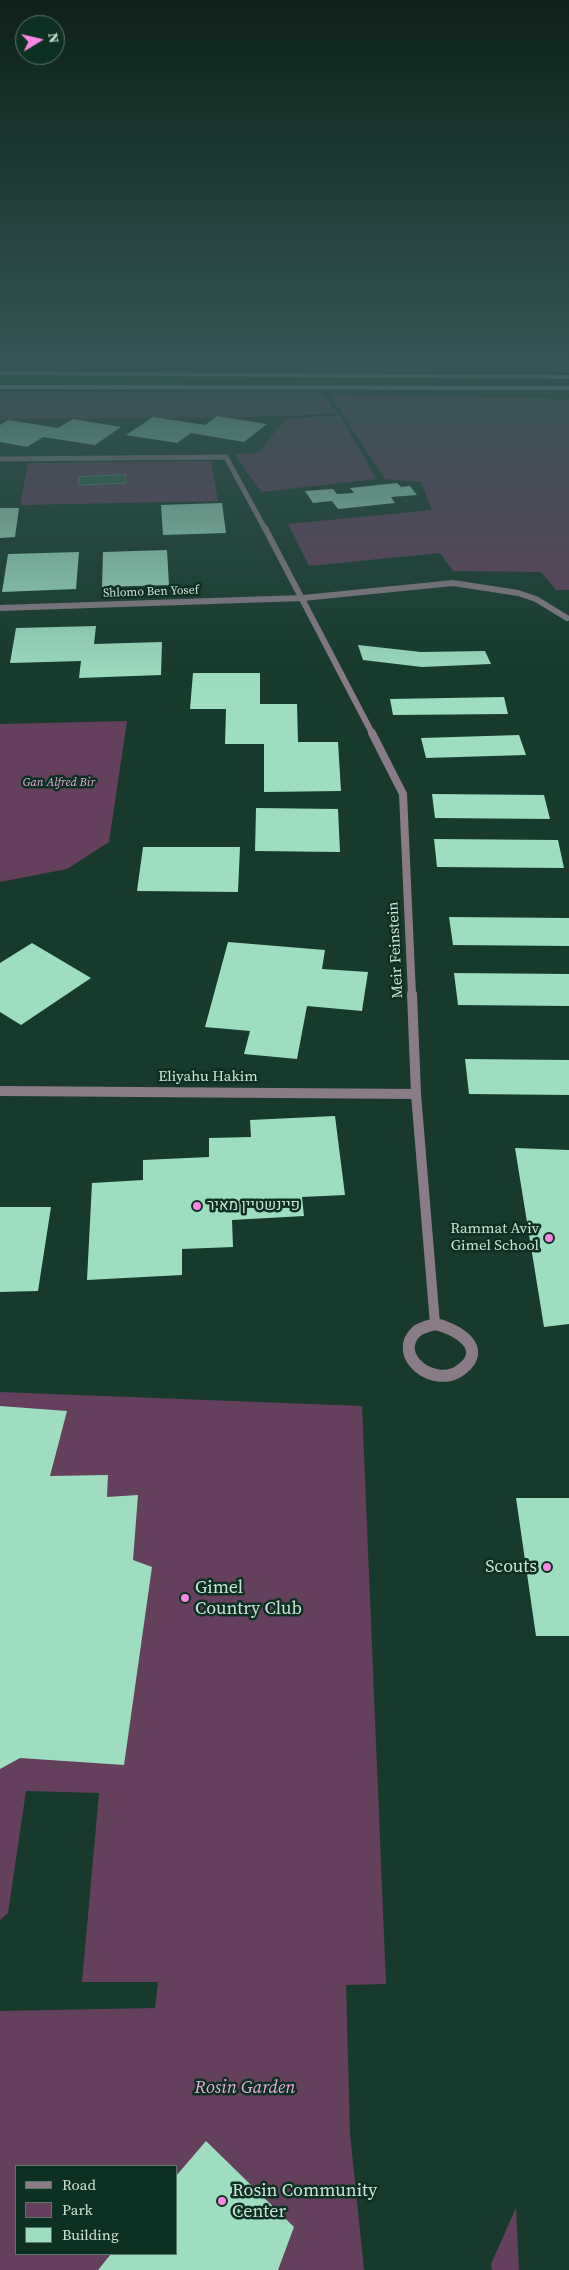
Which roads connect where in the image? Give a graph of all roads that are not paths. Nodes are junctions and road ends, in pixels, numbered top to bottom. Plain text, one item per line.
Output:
1 (234, 471) edge
2 (303, 598) junction
3 (0, 608) edge
4 (567, 618) dead end
5 (0, 1091) edge
6 (416, 1094) junction
7 (435, 1324) junction

1 - 2 street, Meir Feinstein
2 - 3 street, Shlomo Ben Yosef
2 - 4 street, Shlomo Ben Yosef
2 - 6 street, Meir Feinstein
5 - 6 street, Eliyahu Hakim
6 - 7 street, Meir Feinstein
7 - 7 street

